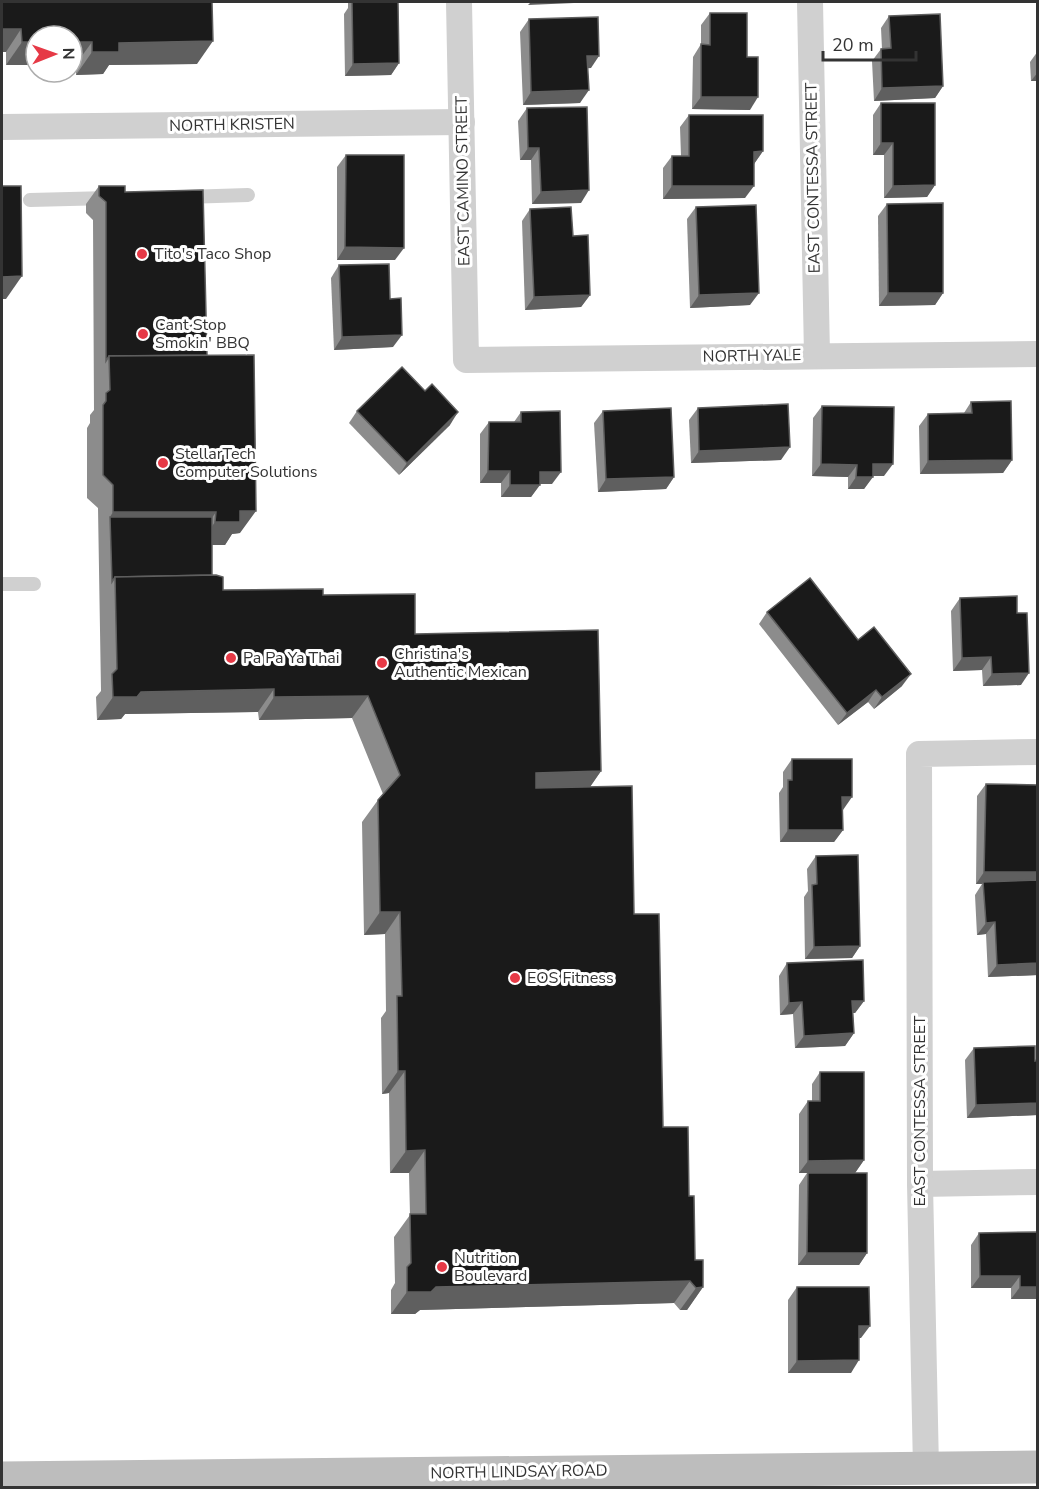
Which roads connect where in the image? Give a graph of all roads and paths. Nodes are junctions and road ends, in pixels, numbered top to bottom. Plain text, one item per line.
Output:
1 (459, 2) edge
2 (810, 2) edge
3 (462, 122) junction
4 (2, 127) edge
5 (248, 195) dead end
6 (168, 197) edge
7 (122, 198) edge
8 (30, 200) dead end
9 (1038, 354) edge
10 (817, 355) junction
11 (466, 360) joint
12 (2, 584) edge
13 (34, 584) dead end
14 (1038, 752) edge
15 (1038, 1182) edge
16 (920, 1184) junction
17 (1038, 1467) edge
18 (926, 1468) junction
19 (2, 1478) edge
20 (974, 1478) edge
21 (621, 1479) edge

1 - 3 street, EAST CAMINO STREET
2 - 10 street, EAST CONTESSA STREET
3 - 4 street, NORTH KRISTEN
3 - 11 street, EAST CAMINO STREET
5 - 6 lane
7 - 8 lane
9 - 10 street, NORTH YALE
10 - 11 street, NORTH YALE
12 - 13 lane
14 - 16 street, EAST CONTESSA STREET
15 - 16 street
16 - 18 street, EAST CONTESSA STREET
17 - 20 main road, NORTH LINDSAY ROAD
18 - 20 main road, NORTH LINDSAY ROAD
18 - 21 main road, NORTH LINDSAY ROAD
19 - 21 main road, NORTH LINDSAY ROAD

